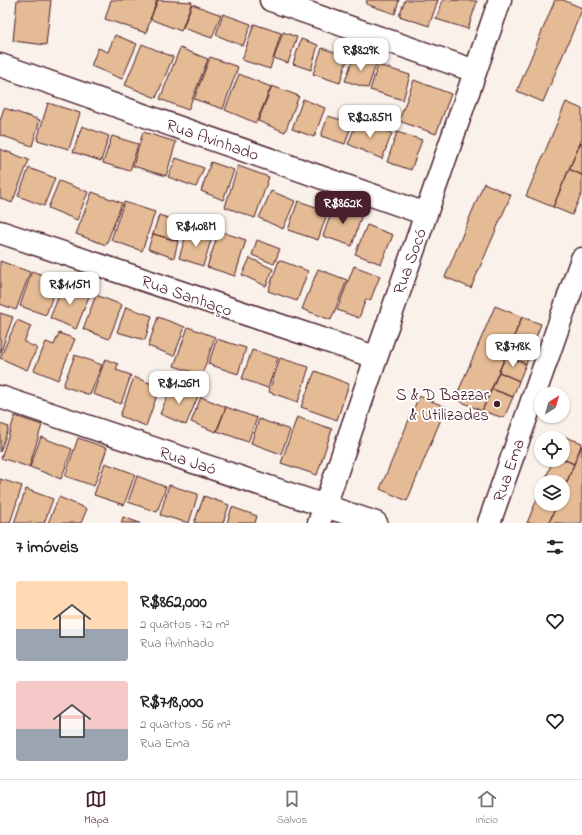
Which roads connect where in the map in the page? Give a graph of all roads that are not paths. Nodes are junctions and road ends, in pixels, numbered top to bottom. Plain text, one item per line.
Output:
1 (271, 0) edge
2 (500, 0) edge
3 (0, 65) edge
4 (476, 71) junction
5 (426, 214) junction
6 (0, 232) edge
7 (582, 259) edge
8 (375, 357) junction
9 (0, 397) edge
10 (322, 514) edge
11 (376, 523) edge
12 (489, 523) edge

1 - 4 street
2 - 4 street, Rua Socó
3 - 5 street, Rua Avinhado
4 - 5 street, Rua Socó
5 - 8 street, Rua Socó
6 - 8 street, Rua Sanhaço
7 - 12 street, Rua Ema
8 - 10 street, Rua Socó
9 - 10 street, Rua Jaó
10 - 11 street, Rua Jaó

